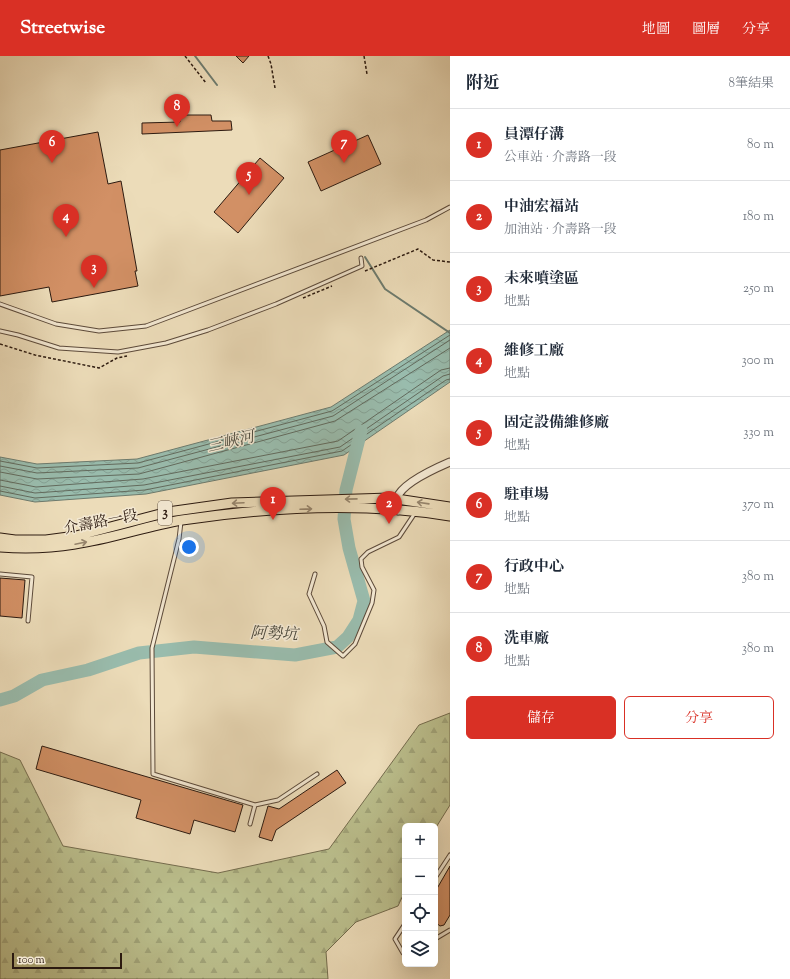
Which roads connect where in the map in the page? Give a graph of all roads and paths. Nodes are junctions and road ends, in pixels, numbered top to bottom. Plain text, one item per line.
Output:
1 (185, 56) edge
2 (268, 56) edge
3 (364, 56) edge
4 (367, 74) dead end
5 (206, 83) dead end
6 (275, 88) dead end
7 (450, 207) edge
8 (361, 258) dead end
9 (450, 262) edge
10 (369, 269) dead end
11 (0, 304) edge
12 (0, 331) edge
13 (450, 462) edge
14 (396, 499) junction
15 (332, 504) junction
16 (450, 507) edge
17 (179, 511) junction
18 (398, 511) junction
19 (416, 511) junction
20 (450, 516) edge
21 (181, 520) junction
22 (0, 538) edge
23 (0, 547) edge
24 (0, 574) edge
25 (315, 574) dead end
26 (28, 621) dead end
27 (317, 774) dead end
28 (256, 805) junction
29 (250, 824) dead end
30 (450, 855) edge
31 (438, 873) edge
32 (402, 928) edge
33 (450, 930) edge
34 (438, 937) edge
35 (402, 950) edge

1 - 5 path
2 - 6 path
3 - 4 path
7 - 11 lane
8 - 12 lane
9 - 10 path
13 - 14 street
14 -> 15 main road, 介壽路一段 / 3
16 -> 14 main road, 3
14 - 18 street
15 -> 17 main road, 介壽路一段 / 3
15 - 18 main road, 介壽路一段 / 3
21 -> 15 main road, 介壽路一段 / 3
17 - 21 lane
17 - 22 main road, 介壽路一段 / 3
18 - 19 main road, 3
19 - 20 main road, 3
19 - 25 lane
23 -> 21 main road, 介壽路一段 / 3
21 - 28 lane
24 - 26 lane
27 - 28 lane
28 - 29 lane
30 - 31 lane
32 - 35 lane
33 - 34 lane

